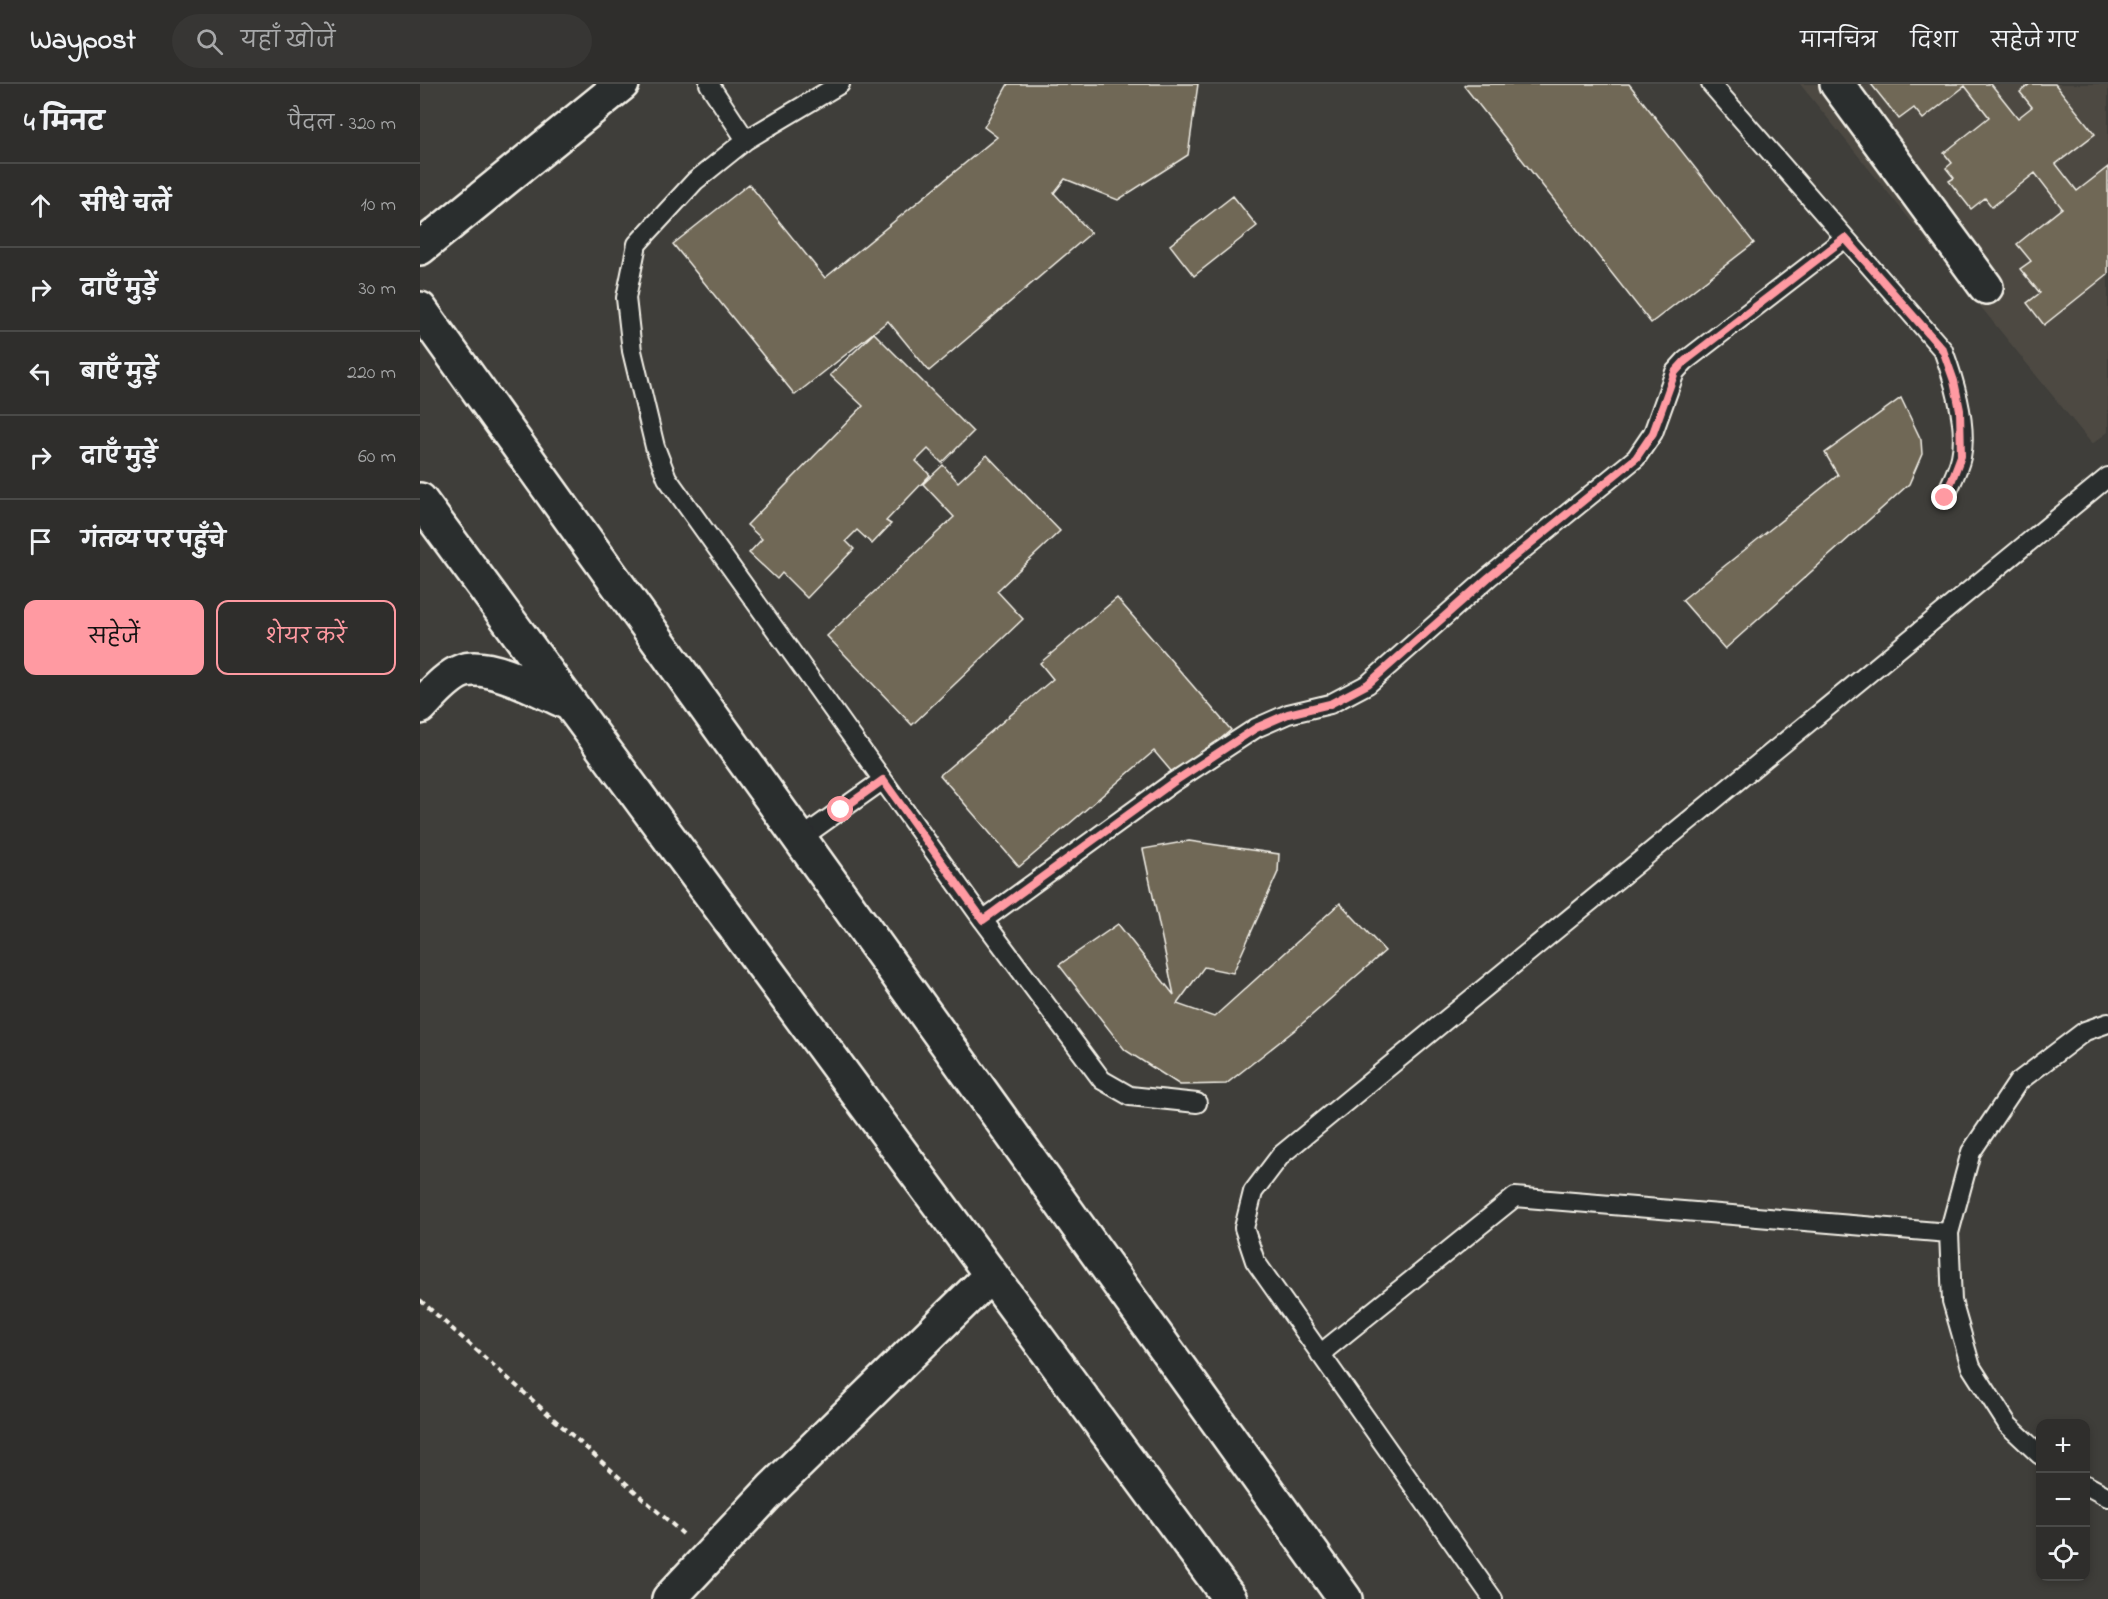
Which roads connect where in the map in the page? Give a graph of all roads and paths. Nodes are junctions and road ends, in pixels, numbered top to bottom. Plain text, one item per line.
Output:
1 (622, 84) edge
2 (709, 84) edge
3 (840, 84) edge
4 (1711, 84) edge
5 (1838, 84) edge
6 (746, 140) junction
7 (1845, 238) junction
8 (420, 248) edge
9 (1986, 287) dead end
10 (420, 309) edge
11 (2108, 477) edge
12 (1945, 498) dead end
13 (420, 501) edge
14 (570, 705) junction
15 (420, 707) edge
16 (883, 780) junction
17 (800, 839) junction
18 (983, 920) junction
19 (2108, 1023) edge
20 (1197, 1103) dead end
21 (1949, 1233) junction
22 (991, 1275) junction
23 (420, 1300) edge
24 (1320, 1354) junction
25 (2036, 1451) edge
26 (2090, 1488) edge
27 (2108, 1497) edge
28 (709, 1556) junction
29 (669, 1599) edge
30 (1230, 1599) edge
31 (1345, 1599) edge
32 (1493, 1599) edge

1 - 8 street
2 - 6 lane
3 - 6 lane
4 - 7 lane
5 - 9 street
6 - 16 lane
7 - 12 lane
7 - 18 lane
10 - 17 street
11 - 24 lane
13 - 14 street
14 - 15 street
14 - 22 street
16 - 17 lane
16 - 18 lane
17 - 31 street
18 - 20 lane
19 - 21 lane
21 - 24 lane
21 - 25 lane
22 - 28 street
22 - 30 street
23 - 28 path
24 - 32 lane
26 - 27 lane
28 - 29 street

